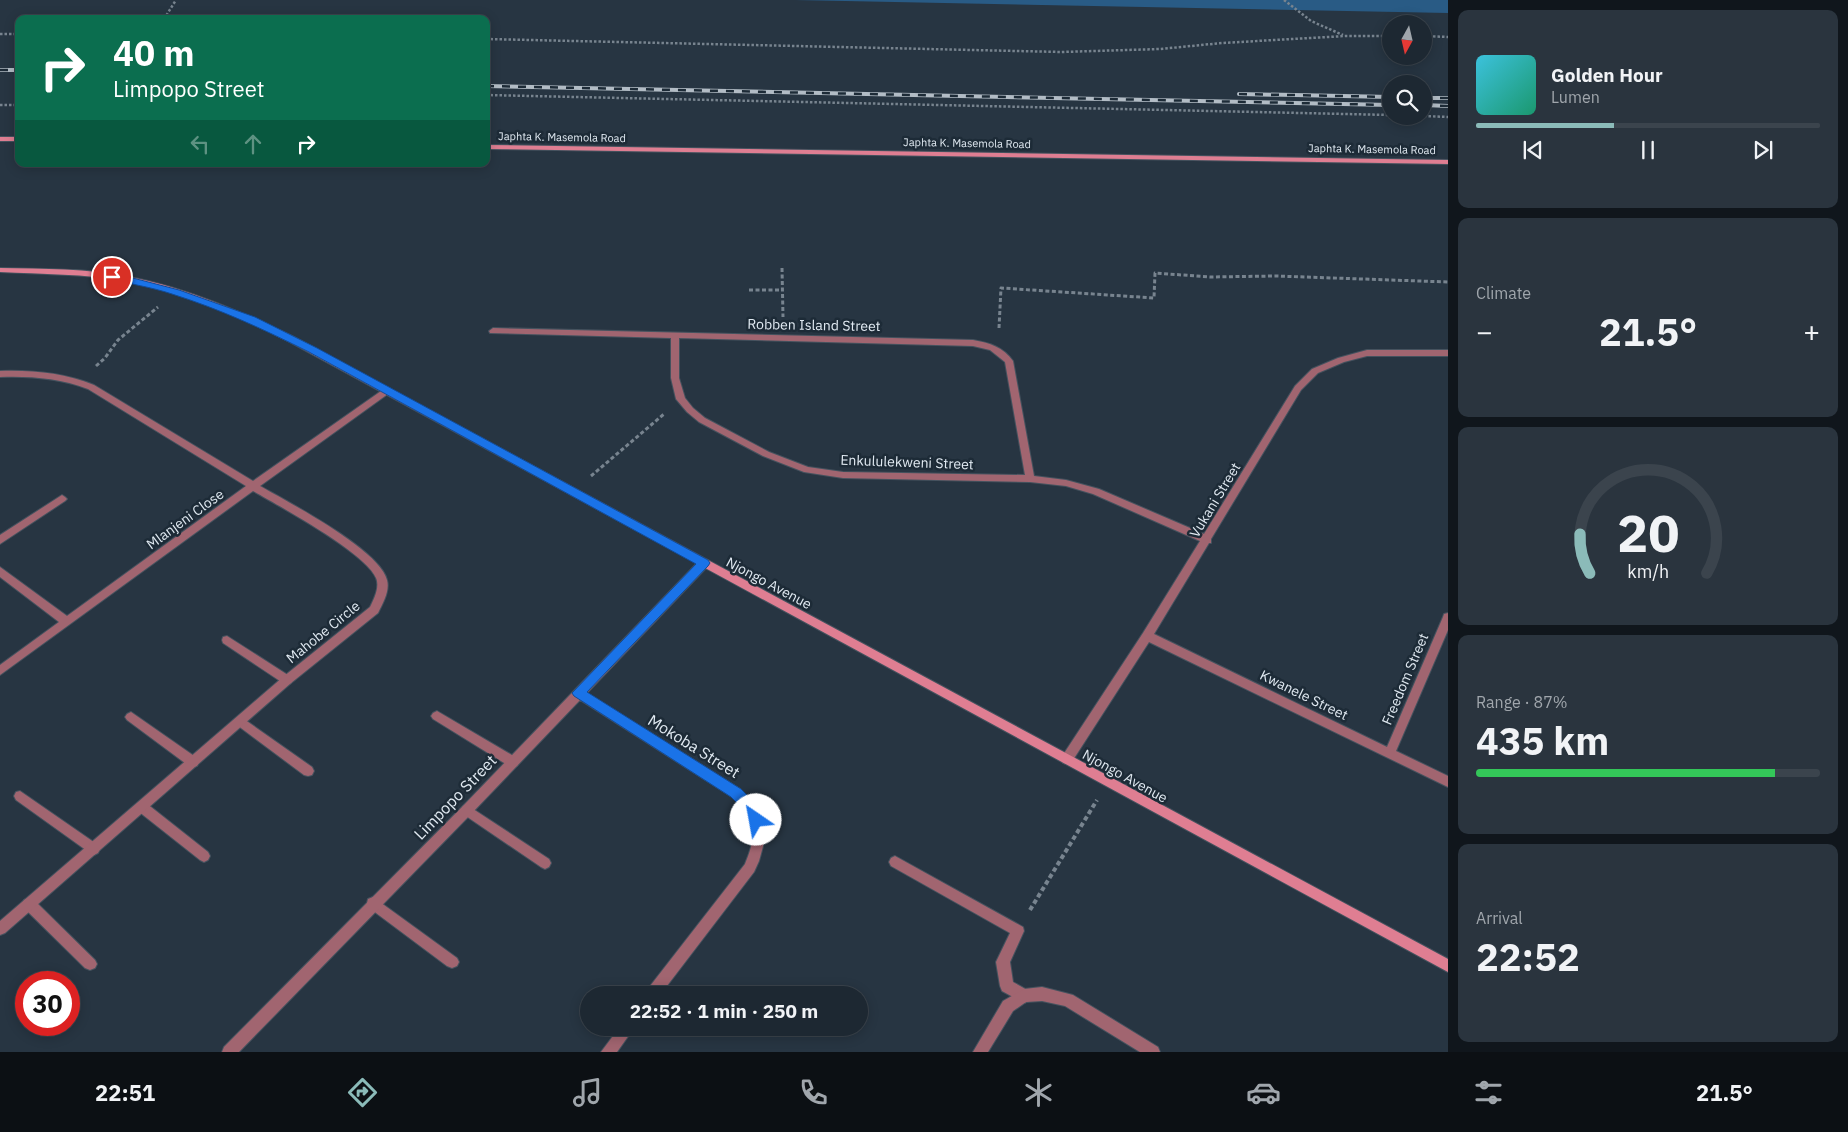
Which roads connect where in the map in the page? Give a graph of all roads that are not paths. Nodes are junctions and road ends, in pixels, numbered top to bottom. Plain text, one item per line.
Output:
1 (0, 139) edge
2 (15, 139) edge
3 (490, 146) edge
4 (1448, 162) edge
5 (0, 270) edge
6 (493, 331) dead end
7 (675, 335) junction
8 (1448, 353) edge
9 (0, 374) edge
10 (387, 391) junction
11 (1030, 479) junction
12 (253, 486) junction
13 (62, 499) dead end
14 (0, 540) edge
15 (1207, 540) junction
16 (704, 563) junction
17 (0, 571) edge
18 (1448, 617) edge
19 (67, 622) junction
20 (1147, 636) junction
21 (227, 640) dead end
22 (0, 671) edge
23 (287, 680) junction
24 (578, 693) junction
25 (437, 716) dead end
26 (131, 717) dead end
27 (241, 722) junction
28 (1390, 753) junction
29 (1067, 759) junction
30 (194, 762) junction
31 (512, 762) junction
32 (308, 771) dead end
33 (1448, 782) edge
34 (20, 796) dead end
35 (142, 807) junction
36 (467, 810) junction
37 (94, 849) junction
38 (204, 856) dead end
39 (895, 862) dead end
40 (545, 863) dead end
41 (373, 903) junction
42 (29, 904) junction
43 (0, 929) edge
44 (452, 962) dead end
45 (90, 964) dead end
46 (1448, 966) edge
47 (659, 986) edge
48 (1024, 996) junction
49 (621, 1036) edge
50 (229, 1052) edge
51 (608, 1052) edge
52 (980, 1052) edge
53 (1153, 1052) edge

1 - 2 street
3 - 4 street, Japhta K. Masemola Road
5 - 10 street, Njongo Avenue
6 - 7 street, Robben Island Street
7 - 11 street, Enkululekweni Street
7 - 11 street, Robben Island Street
8 - 15 street, Vukani Street
9 - 12 street, Mahobe Circle
10 - 12 street, Mlanjeni Close
10 - 16 street, Njongo Avenue
11 - 15 street, Enkululekweni Street
12 - 19 street, Mlanjeni Close
12 - 23 street, Mahobe Circle
13 - 14 street
15 - 20 street, Vukani Street
16 - 24 street, Limpopo Street
16 - 29 street, Njongo Avenue
17 - 19 street
18 - 28 street, Freedom Street
19 - 22 street, Mlanjeni Close
20 - 28 street, Kwanele Street
20 - 29 street, Vukani Street
21 - 23 street
23 - 27 street, Mahobe Circle
24 - 31 street, Limpopo Street
24 - 47 street, Mokoba Street
25 - 31 street
26 - 30 street
27 - 30 street, Mahobe Circle
27 - 32 street
28 - 33 street, Kwanele Street
29 - 46 street, Njongo Avenue
30 - 35 street, Mahobe Circle
31 - 36 street, Limpopo Street
34 - 37 street
35 - 37 street, Mahobe Circle
35 - 38 street
36 - 40 street
36 - 41 street, Limpopo Street
37 - 42 street, Mahobe Circle
39 - 48 street
41 - 44 street
41 - 50 street, Limpopo Street
42 - 43 street, Mahobe Circle
42 - 45 street
48 - 52 street
48 - 53 street
49 - 51 street

